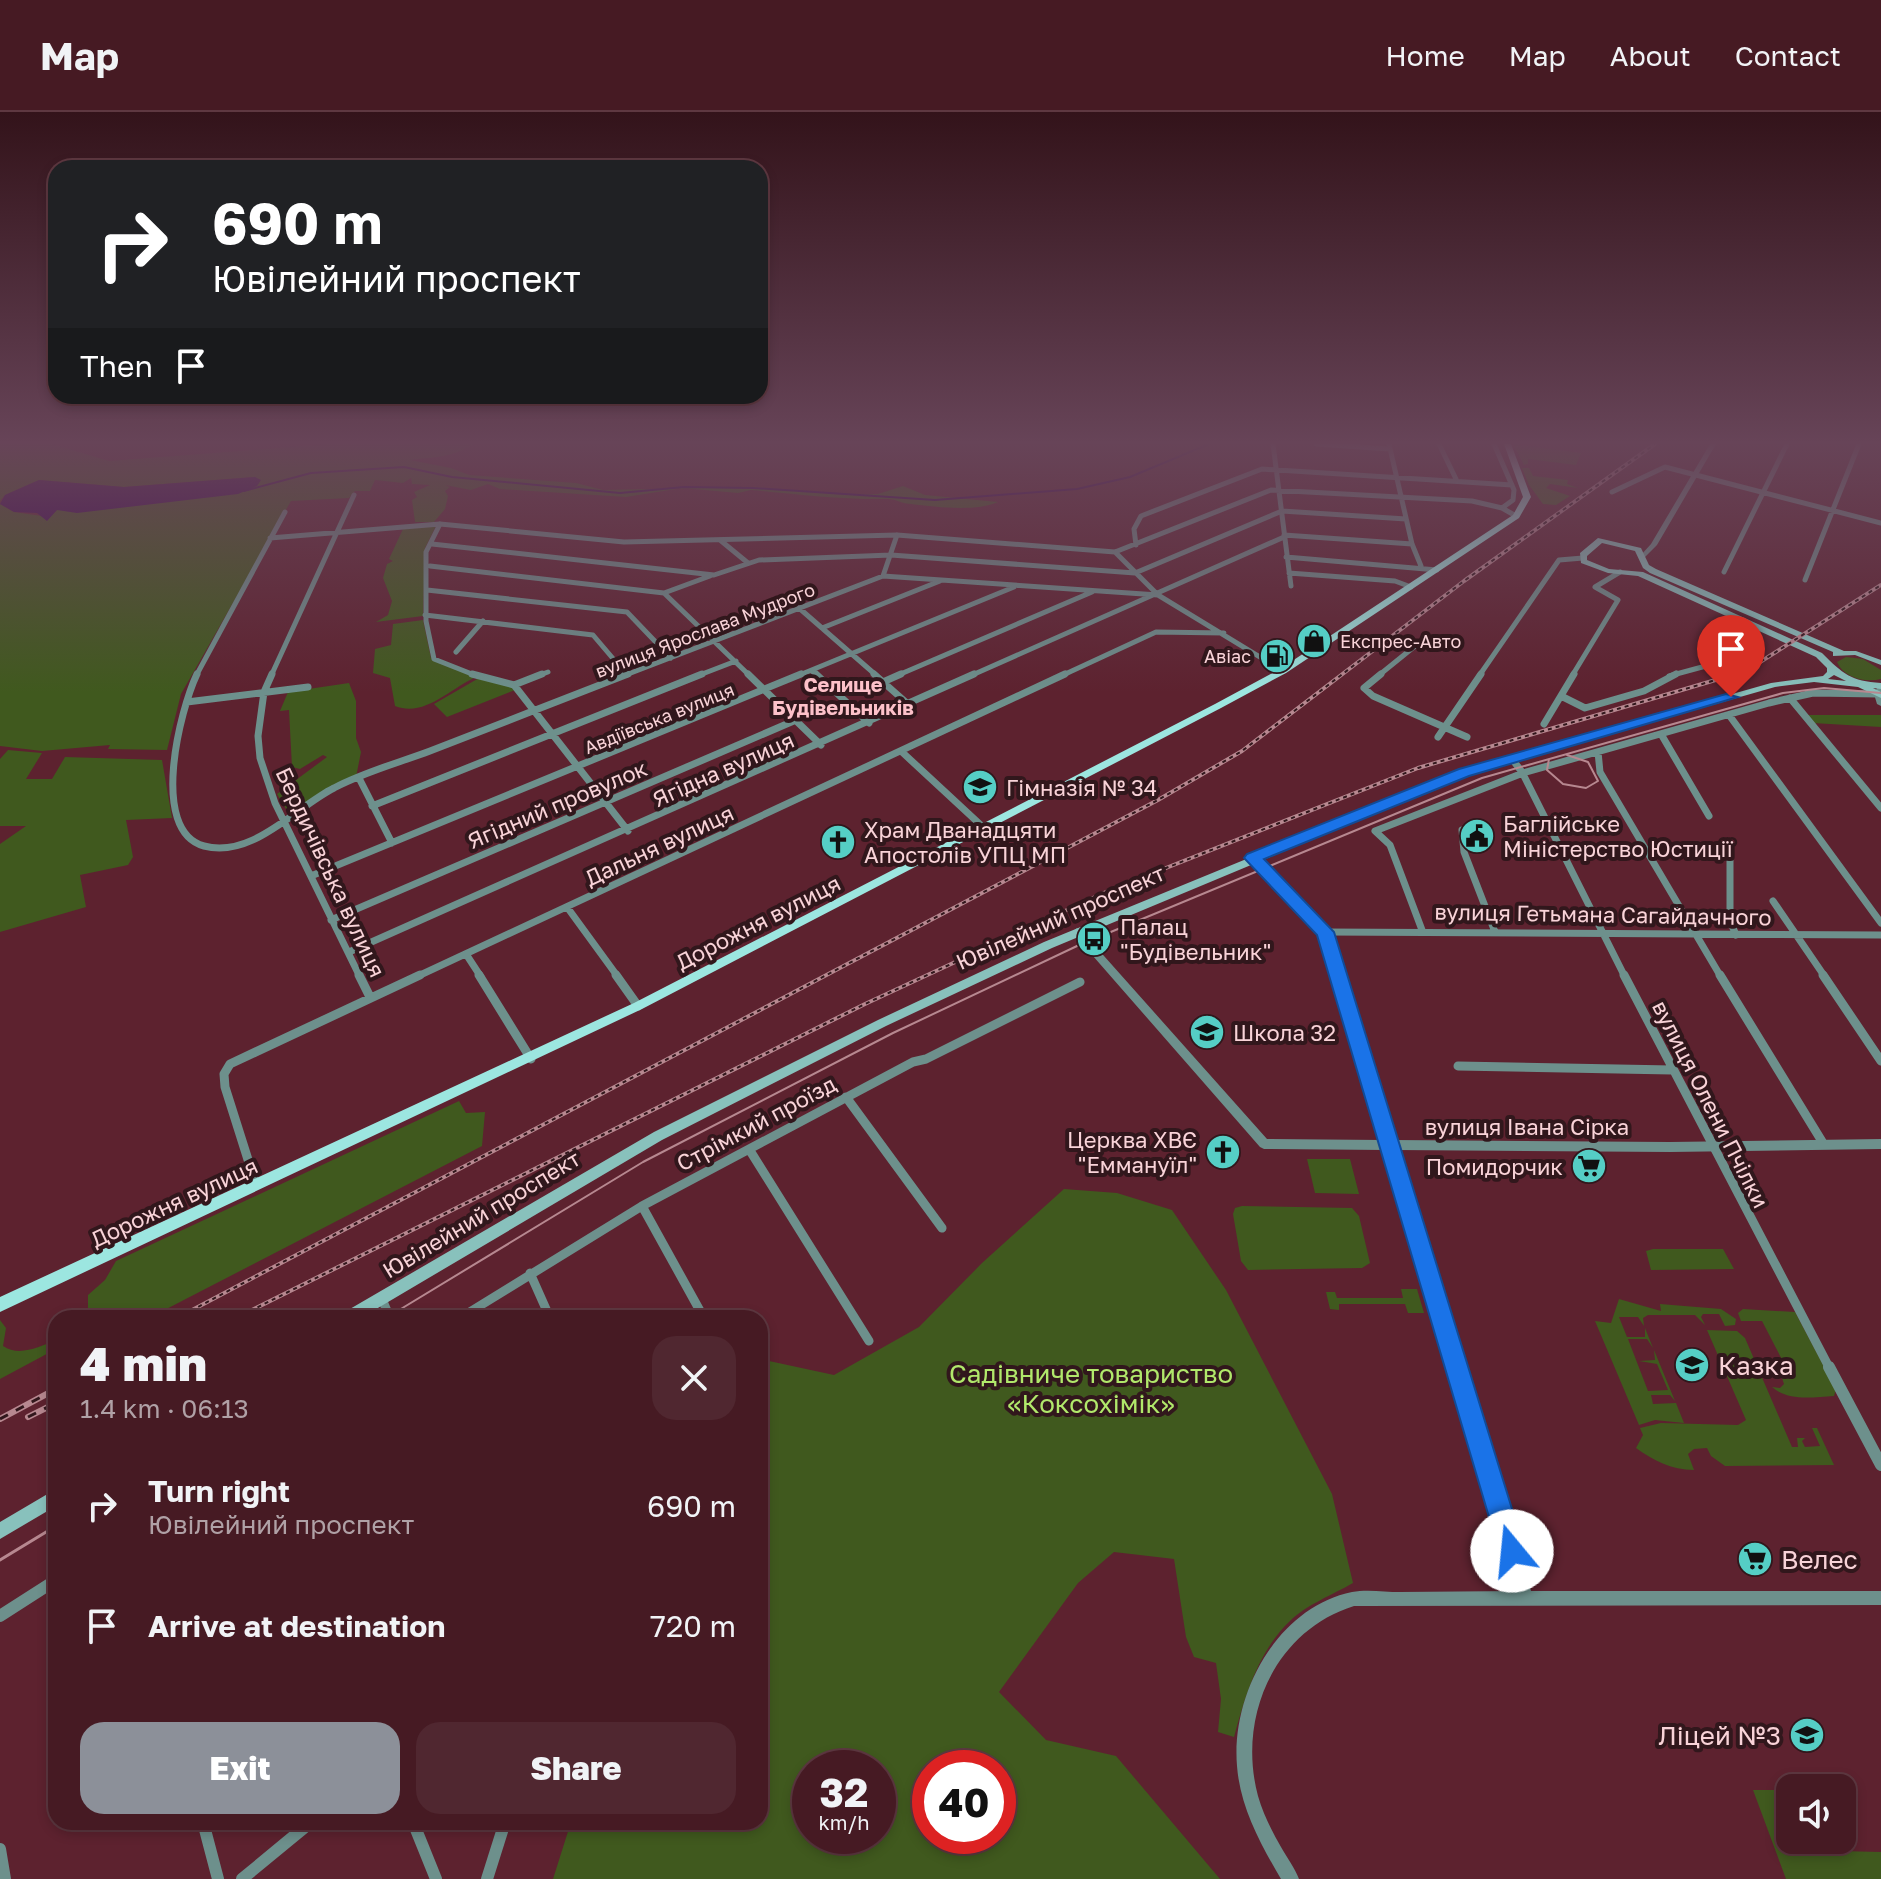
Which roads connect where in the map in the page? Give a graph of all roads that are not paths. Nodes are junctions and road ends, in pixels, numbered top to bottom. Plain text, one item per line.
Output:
1 (277, 526) edge
2 (339, 526) edge
3 (414, 526) edge
4 (439, 526) edge
5 (465, 526) edge
6 (1135, 526) edge
7 (1184, 526) edge
8 (1245, 526) edge
9 (1283, 526) edge
10 (1408, 526) edge
11 (1501, 526) edge
12 (1665, 526) edge
13 (1746, 526) edge
14 (1826, 526) edge
15 (335, 534) junction
16 (897, 535) junction
17 (1284, 536) junction
18 (270, 538) junction
19 (720, 540) junction
20 (432, 544) junction
21 (1412, 544) junction
22 (1136, 545) junction
23 (1115, 552) junction
24 (891, 555) junction
25 (1643, 556) junction
26 (1286, 557) junction
27 (1583, 558) junction
28 (748, 563) junction
29 (430, 566) junction
30 (1421, 566) junction
31 (1634, 569) junction
32 (1437, 570) junction
33 (1620, 572) junction
34 (1724, 572) dead end
35 (1135, 573) junction
36 (1289, 573) junction
37 (714, 575) junction
38 (883, 576) junction
39 (943, 580) junction
40 (1805, 580) dead end
41 (1018, 586) junction
42 (1291, 586) dead end
43 (1411, 587) junction
44 (427, 590) junction
45 (1094, 591) junction
46 (664, 593) junction
47 (1158, 595) junction
48 (799, 608) junction
49 (425, 615) junction
50 (483, 621) junction
51 (822, 628) junction
52 (1224, 633) junction
53 (715, 641) junction
54 (1420, 642) dead end
55 (1732, 649) dead end
56 (456, 652) dead end
57 (1841, 653) junction
58 (852, 654) junction
59 (671, 658) junction
60 (736, 661) junction
61 (1881, 662) edge
62 (1830, 665) junction
63 (812, 671) junction
64 (1283, 671) junction
65 (548, 672) dead end
66 (627, 675) junction
67 (1845, 678) junction
68 (1813, 681) junction
69 (883, 682) junction
70 (514, 685) junction
71 (1864, 686) junction
72 (308, 687) dead end
73 (765, 690) junction
74 (264, 692) junction
75 (1880, 692) edge
76 (1561, 696) junction
77 (1790, 698) junction
78 (187, 702) junction
79 (909, 705) junction
80 (536, 710) junction
81 (1729, 715) junction
82 (796, 720) junction
83 (869, 723) junction
84 (1544, 724) dead end
85 (1443, 726) junction
86 (553, 734) junction
87 (1661, 734) junction
88 (1438, 737) dead end
89 (1467, 737) dead end
90 (821, 745) junction
91 (902, 752) junction
92 (1598, 752) junction
93 (1512, 759) junction
94 (577, 767) junction
95 (1523, 773) junction
96 (359, 778) junction
97 (606, 803) junction
98 (372, 806) junction
99 (1881, 808) edge
100 (1709, 816) dead end
101 (287, 821) junction
102 (984, 828) junction
103 (1462, 830) dead end
104 (628, 831) junction
105 (392, 843) junction
106 (1252, 858) junction
107 (1730, 859) dead end
108 (311, 876) junction
109 (1773, 901) dead end
110 (567, 907) junction
111 (331, 920) junction
112 (1881, 923) edge
113 (1422, 930) junction
114 (1077, 932) junction
115 (1325, 932) junction
116 (1495, 932) junction
117 (1603, 934) junction
118 (1697, 935) junction
119 (1736, 935) junction
120 (1796, 935) junction
121 (1881, 935) edge
122 (349, 952) junction
123 (466, 954) junction
124 (1080, 982) dead end
125 (370, 997) junction
126 (638, 1006) junction
127 (531, 1059) junction
128 (1881, 1061) edge
129 (1458, 1066) dead end
130 (1672, 1070) junction
131 (846, 1097) junction
132 (1823, 1143) junction
133 (1881, 1144) edge
134 (1390, 1146) junction
135 (1712, 1146) junction
136 (749, 1149) junction
137 (256, 1185) junction
138 (642, 1206) junction
139 (942, 1228) dead end
140 (530, 1273) junction
141 (382, 1299) junction
142 (0, 1305) edge
143 (362, 1310) edge
144 (387, 1310) edge
145 (472, 1310) edge
146 (546, 1310) edge
147 (700, 1310) edge
148 (869, 1341) dead end
149 (1881, 1465) edge
150 (48, 1502) edge
151 (0, 1531) edge
152 (48, 1585) edge
153 (1881, 1598) edge
154 (1526, 1599) junction
155 (0, 1616) edge
156 (205, 1830) edge
157 (301, 1830) edge
158 (416, 1830) edge
159 (502, 1830) edge
160 (0, 1849) edge
161 (5, 1879) edge
162 (218, 1879) edge
163 (242, 1879) edge
164 (436, 1879) edge
165 (487, 1879) edge
166 (1291, 1879) edge

1 - 18 street, вулиця Ярослава Мудрого
2 - 15 street, Бердичівська вулиця
3 - 15 street
4 - 20 street
5 - 19 street
6 - 22 street
7 - 22 street
8 - 35 street
9 - 17 street
10 - 21 street
11 - 32 main road, Дорожня вулиця
12 - 25 street
13 - 34 street
14 - 40 street
15 - 18 street
15 - 74 street, Бердичівська вулиця
16 - 19 street
16 - 23 street
16 - 24 street
17 - 21 street
17 - 26 street
17 - 47 street, Ягідна вулиця
18 - 78 street, вулиця Ярослава Мудрого
19 - 28 street
20 - 29 street
20 - 37 street
21 - 30 street
22 - 23 street
23 - 35 street
24 - 28 street
24 - 35 street
24 - 38 street
25 - 27 main road
25 - 31 main road
25 - 57 main road
26 - 30 street
26 - 36 street
27 - 33 main road
27 - 85 street
28 - 37 street
29 - 44 street
29 - 46 street
30 - 32 street
31 - 33 main road
31 - 62 main road
32 - 43 main road, Дорожня вулиця
33 - 76 street
35 - 47 street
36 - 42 street
36 - 43 street
37 - 46 street
38 - 39 street, вулиця Ярослава Мудрого
38 - 48 street, вулиця Ярослава Мудрого
39 - 41 street, вулиця Ярослава Мудрого
39 - 51 street
41 - 45 street, вулиця Ярослава Мудрого
41 - 58 street, Авдіївська вулиця
43 - 64 main road, Дорожня вулиця
44 - 49 street
44 - 59 street
45 - 47 street, вулиця Ярослава Мудрого
45 - 69 street
46 - 53 street
47 - 52 street
47 - 79 street, Ягідна вулиця
48 - 51 street
48 - 53 street, вулиця Ярослава Мудрого
49 - 50 street
49 - 70 street
50 - 56 street
50 - 66 street
51 - 58 street
52 - 64 street
52 - 91 street, Дальня вулиця
53 - 59 street, вулиця Ярослава Мудрого
53 - 60 street
54 - 85 street
55 - 76 street
57 - 61 main road
57 - 62 main road
58 - 63 street, Авдіївська вулиця
58 - 69 street
59 - 66 street, вулиця Ярослава Мудрого
60 - 73 street
60 - 86 street
62 - 67 main road
62 - 68 main road
63 - 73 street, Авдіївська вулиця
63 - 83 street
64 - 102 main road, Дорожня вулиця
65 - 70 street
66 - 80 street, вулиця Ярослава Мудрого
67 - 71 main road
67 - 75 main road
68 - 71 main road, Ювілейний проспект
68 - 93 main road, Ювілейний проспект
69 - 79 street
70 - 80 street
71 - 75 main road, Ювілейний проспект
72 - 74 street
73 - 82 street
73 - 94 street, Авдіївська вулиця
74 - 78 street
74 - 101 street, Бердичівська вулиця
75 - 77 street
76 - 84 street
77 - 81 street
77 - 99 street
78 - 101 street, вулиця Ярослава Мудрого
79 - 83 street, Ягідна вулиця
80 - 86 street
80 - 96 street, вулиця Ярослава Мудрого
81 - 87 street
81 - 112 street
82 - 90 street
82 - 97 street, Ягідний провулок
83 - 90 street, Ягідна вулиця
85 - 88 street
85 - 89 street
86 - 94 street
86 - 98 street
87 - 92 street
87 - 100 street
90 - 104 street, Ягідна вулиця
91 - 102 street
91 - 110 street, Дальня вулиця
92 - 95 street
92 - 118 street
93 - 95 street, вулиця Олени Пчілки
93 - 106 main road, Ювілейний проспект
94 - 97 street
94 - 105 street, Авдіївська вулиця
95 - 113 street
95 - 117 street, вулиця Олени Пчілки
96 - 98 street
96 - 101 street, вулиця Ярослава Мудрого
97 - 104 street
97 - 111 street, Ягідний провулок
98 - 105 street
101 - 108 street, Бердичівська вулиця
102 - 126 main road, Дорожня вулиця
103 - 116 street
104 - 122 street, Ягідна вулиця
105 - 108 street, Авдіївська вулиця
106 - 114 main road, Ювілейний проспект
106 - 115 street
107 - 119 street
108 - 111 street, Бердичівська вулиця
109 - 120 street
110 - 123 street, Дальня вулиця
110 - 126 street
111 - 122 street, Бердичівська вулиця
113 - 115 street, вулиця Гетьмана Сагайдачного
113 - 116 street, вулиця Гетьмана Сагайдачного
114 - 134 street, вулиця Івана Сірка
114 - 141 main road, Ювілейний проспект
115 - 134 street
116 - 117 street, вулиця Гетьмана Сагайдачного
117 - 118 street, вулиця Гетьмана Сагайдачного
117 - 130 street, вулиця Олени Пчілки
118 - 119 street, вулиця Гетьмана Сагайдачного
118 - 132 street
119 - 120 street, вулиця Гетьмана Сагайдачного
120 - 121 street, вулиця Гетьмана Сагайдачного
120 - 128 street
122 - 125 street, Бердичівська вулиця
123 - 125 street, Дальня вулиця
123 - 127 street
124 - 131 street, Стрімкий проїзд
125 - 137 street, Дальня вулиця
126 - 127 main road, Дорожня вулиця
127 - 137 main road, Дорожня вулиця
129 - 130 street
130 - 135 street, вулиця Олени Пчілки
131 - 136 street, Стрімкий проїзд
131 - 139 street
132 - 133 street, вулиця Івана Сірка
132 - 135 street, вулиця Івана Сірка
134 - 135 street, вулиця Івана Сірка
134 - 154 street
135 - 149 street, вулиця Олени Пчілки
136 - 138 street, Стрімкий проїзд
136 - 148 street
137 - 142 main road, Дорожня вулиця
138 - 140 street, Стрімкий проїзд
138 - 147 street
140 - 145 street, Стрімкий проїзд
140 - 146 street
141 - 143 main road, Ювілейний проспект
141 - 144 street
150 - 151 main road
152 - 155 street
153 - 154 street
154 - 166 street
156 - 162 street
157 - 163 street
158 - 164 street
159 - 165 street
160 - 161 street

